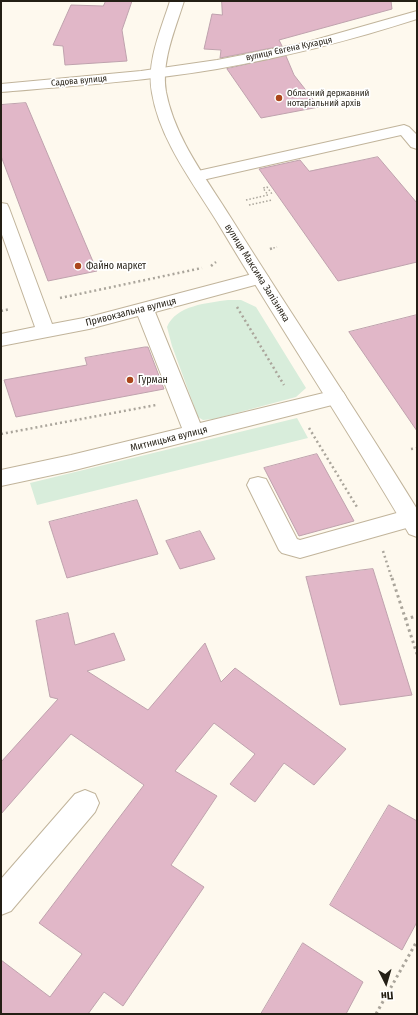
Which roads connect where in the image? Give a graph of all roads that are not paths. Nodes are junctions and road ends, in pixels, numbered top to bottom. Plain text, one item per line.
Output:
1 (177, 1) edge
2 (417, 15) edge
3 (158, 74) junction
4 (1, 88) edge
5 (417, 144) edge
6 (198, 176) junction
7 (1, 208) edge
8 (260, 278) junction
9 (145, 309) junction
10 (46, 332) junction
11 (1, 340) edge
12 (336, 398) junction
13 (184, 436) junction
14 (1, 478) edge
15 (258, 485) dead end
16 (414, 523) edge
17 (85, 803) dead end
18 (1, 902) edge

1 - 3 street, вулиця Максима Залізняка
2 - 3 street, вулиця Євгена Кухарця
3 - 4 street, Садова вулиця
3 - 6 street, вулиця Максима Залізняка
5 - 6 street
6 - 8 street, вулиця Максима Залізняка
7 - 10 street
8 - 9 street, Привокзальна вулиця
8 - 12 street, вулиця Максима Залізняка
9 - 10 street, Привокзальна вулиця
9 - 13 street
10 - 11 street, Привокзальна вулиця
12 - 13 street, Митницька вулиця
12 - 16 street, вулиця Максима Залізняка
13 - 14 street, Митницька вулиця
15 - 16 street
17 - 18 street

